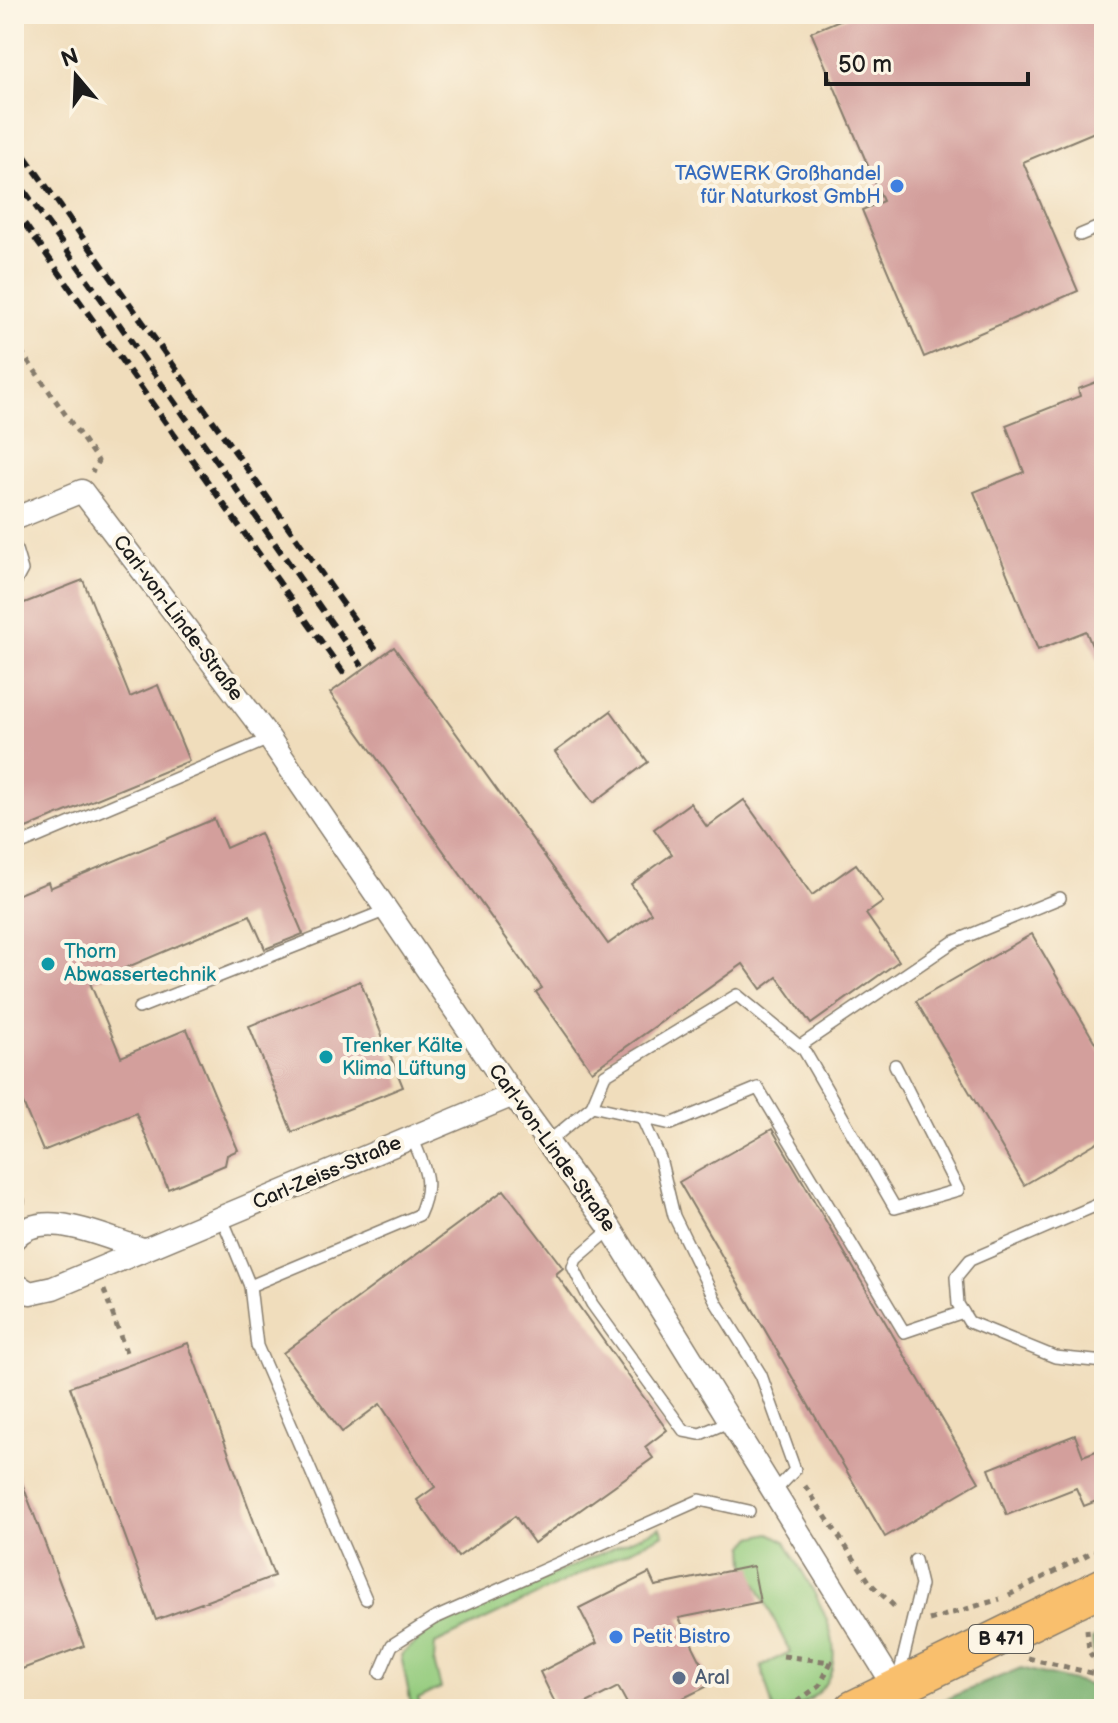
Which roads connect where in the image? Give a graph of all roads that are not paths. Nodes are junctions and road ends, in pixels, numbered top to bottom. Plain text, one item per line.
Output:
1 (1104, 225) edge
2 (1080, 235) dead end
3 (14, 519) edge
4 (14, 543) edge
5 (14, 585) edge
6 (269, 739) junction
7 (14, 847) edge
8 (1060, 898) dead end
9 (387, 910) junction
10 (139, 1008) dead end
11 (800, 1046) junction
12 (895, 1065) dead end
13 (513, 1095) junction
14 (592, 1106) junction
15 (642, 1118) junction
16 (412, 1137) junction
17 (548, 1142) junction
18 (14, 1188) edge
19 (1104, 1202) edge
20 (14, 1204) edge
21 (222, 1218) junction
22 (611, 1229) junction
23 (14, 1239) edge
24 (140, 1248) junction
25 (14, 1283) edge
26 (250, 1286) junction
27 (963, 1312) junction
28 (1104, 1362) edge
29 (732, 1420) junction
30 (773, 1492) junction
31 (749, 1511) dead end
32 (915, 1560) dead end
33 (1104, 1586) edge
34 (366, 1599) dead end
35 (380, 1673) dead end
36 (896, 1689) junction
37 (853, 1709) edge

1 - 2 lane
3 - 6 street, Carl-von-Linde-Straße
4 - 5 lane
6 - 7 lane
6 - 9 street, Carl-von-Linde-Straße
8 - 11 lane
9 - 10 lane
9 - 13 street, Carl-von-Linde-Straße
11 - 12 lane
11 - 14 lane
13 - 16 street, Carl-Zeiss-Straße
13 - 17 street, Carl-von-Linde-Straße
14 - 15 lane
14 - 17 lane
15 - 27 lane
15 - 30 lane
16 - 21 street, Carl-Zeiss-Straße
16 - 26 lane
17 - 22 street, Carl-von-Linde-Straße
18 - 20 lane
19 - 27 lane
21 - 24 street, Carl-Zeiss-Straße
21 - 26 lane
22 - 29 street, Carl-von-Linde-Straße
22 - 29 lane
23 - 24 street
24 - 25 street, Carl-Zeiss-Straße
26 - 34 lane
27 - 28 lane
29 - 30 street, Carl-von-Linde-Straße
30 - 36 street, Carl-von-Linde-Straße
31 - 35 lane
32 - 36 lane
33 - 36 main road, B 471
36 - 37 main road, B 471

